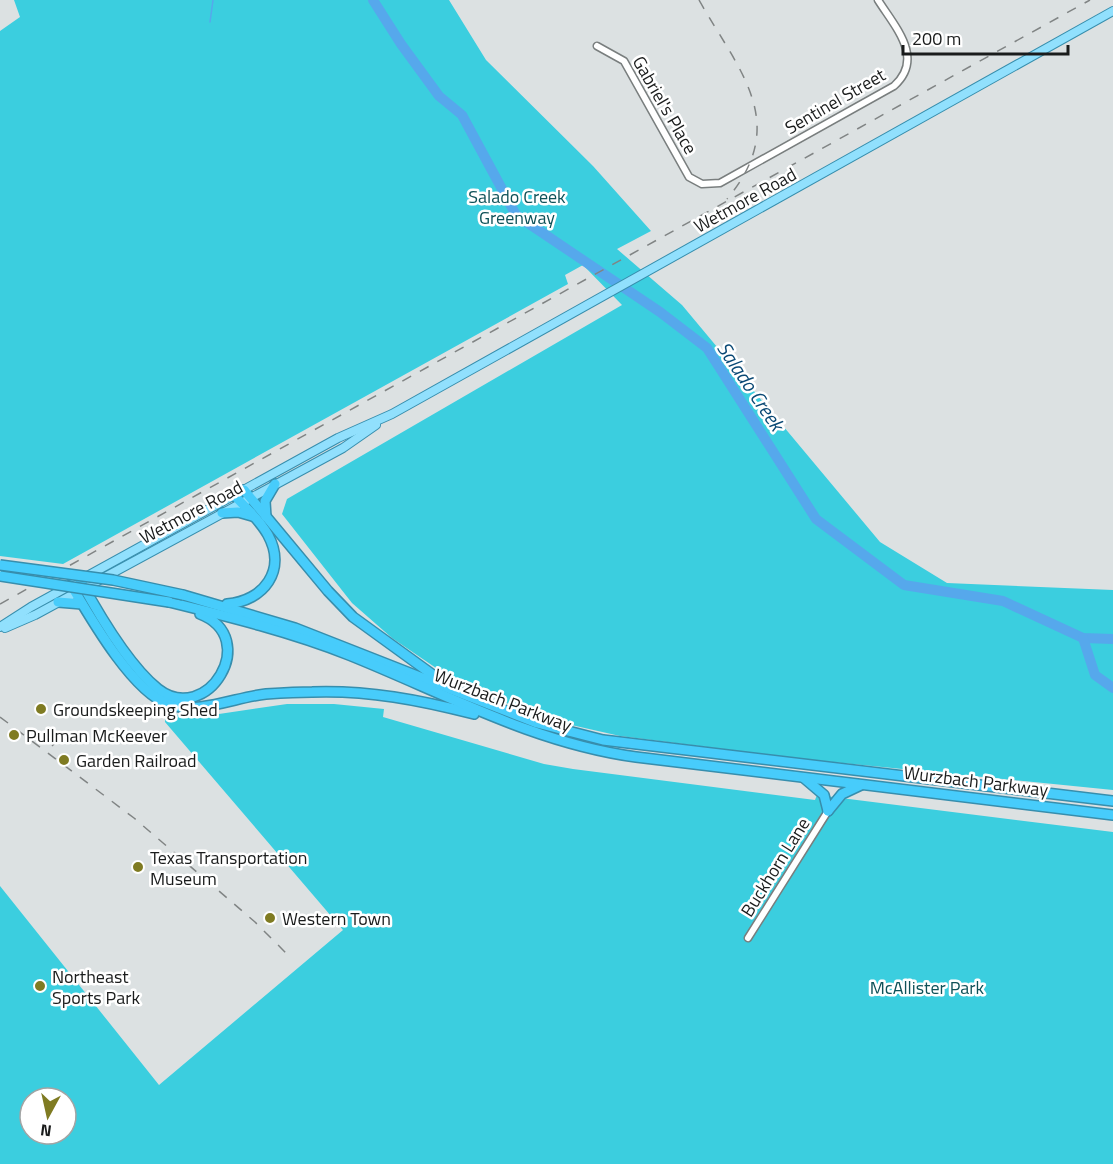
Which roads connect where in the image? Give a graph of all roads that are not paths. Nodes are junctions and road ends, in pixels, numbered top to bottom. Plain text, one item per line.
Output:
1 (878, 0) edge
2 (1113, 11) edge
3 (597, 46) dead end
4 (702, 184) joint
5 (392, 414) junction
6 (275, 484) junction
7 (242, 496) junction
8 (222, 513) junction
9 (252, 516) junction
10 (267, 519) junction
11 (0, 565) edge
12 (0, 576) edge
13 (103, 577) junction
14 (78, 586) junction
15 (58, 602) junction
16 (169, 602) junction
17 (82, 604) junction
18 (218, 604) junction
19 (95, 609) junction
20 (0, 629) edge
21 (464, 696) junction
22 (513, 726) junction
23 (803, 777) junction
24 (864, 784) junction
25 (1113, 801) edge
26 (828, 811) junction
27 (1113, 815) edge
28 (748, 938) dead end

1 - 4 street, Sentinel Street
2 - 5 main road, Wetmore Road
3 - 4 street, Gabriel's Place
5 - 6 main road, Wetmore Road
5 - 7 main road, Wetmore Road
6 - 7 main road, Wetmore Road
6 - 10 highway
7 - 8 main road, Wetmore Road
7 - 9 highway
7 - 10 highway
7 - 14 main road, Wetmore Road
8 - 9 highway
8 - 13 main road, Wetmore Road
9 - 18 highway
10 - 21 highway
11 - 18 highway, Wurzbach Parkway, bridge
12 - 16 highway, Wurzbach Parkway, bridge
13 - 14 main road, Wetmore Road
13 - 19 highway
14 - 15 main road, Wetmore Road
14 - 17 highway
14 - 19 highway
14 - 20 main road, Wetmore Road
15 - 17 highway
15 - 20 main road, Wetmore Road
16 - 19 highway
16 - 22 highway, Wurzbach Parkway
17 - 22 highway
18 - 21 highway, Wurzbach Parkway
21 - 25 highway, Wurzbach Parkway
22 - 23 highway, Wurzbach Parkway
23 - 24 highway, Wurzbach Parkway
23 - 26 highway
24 - 26 highway
24 - 27 highway, Wurzbach Parkway
26 - 28 street, Buckhorn Lane

